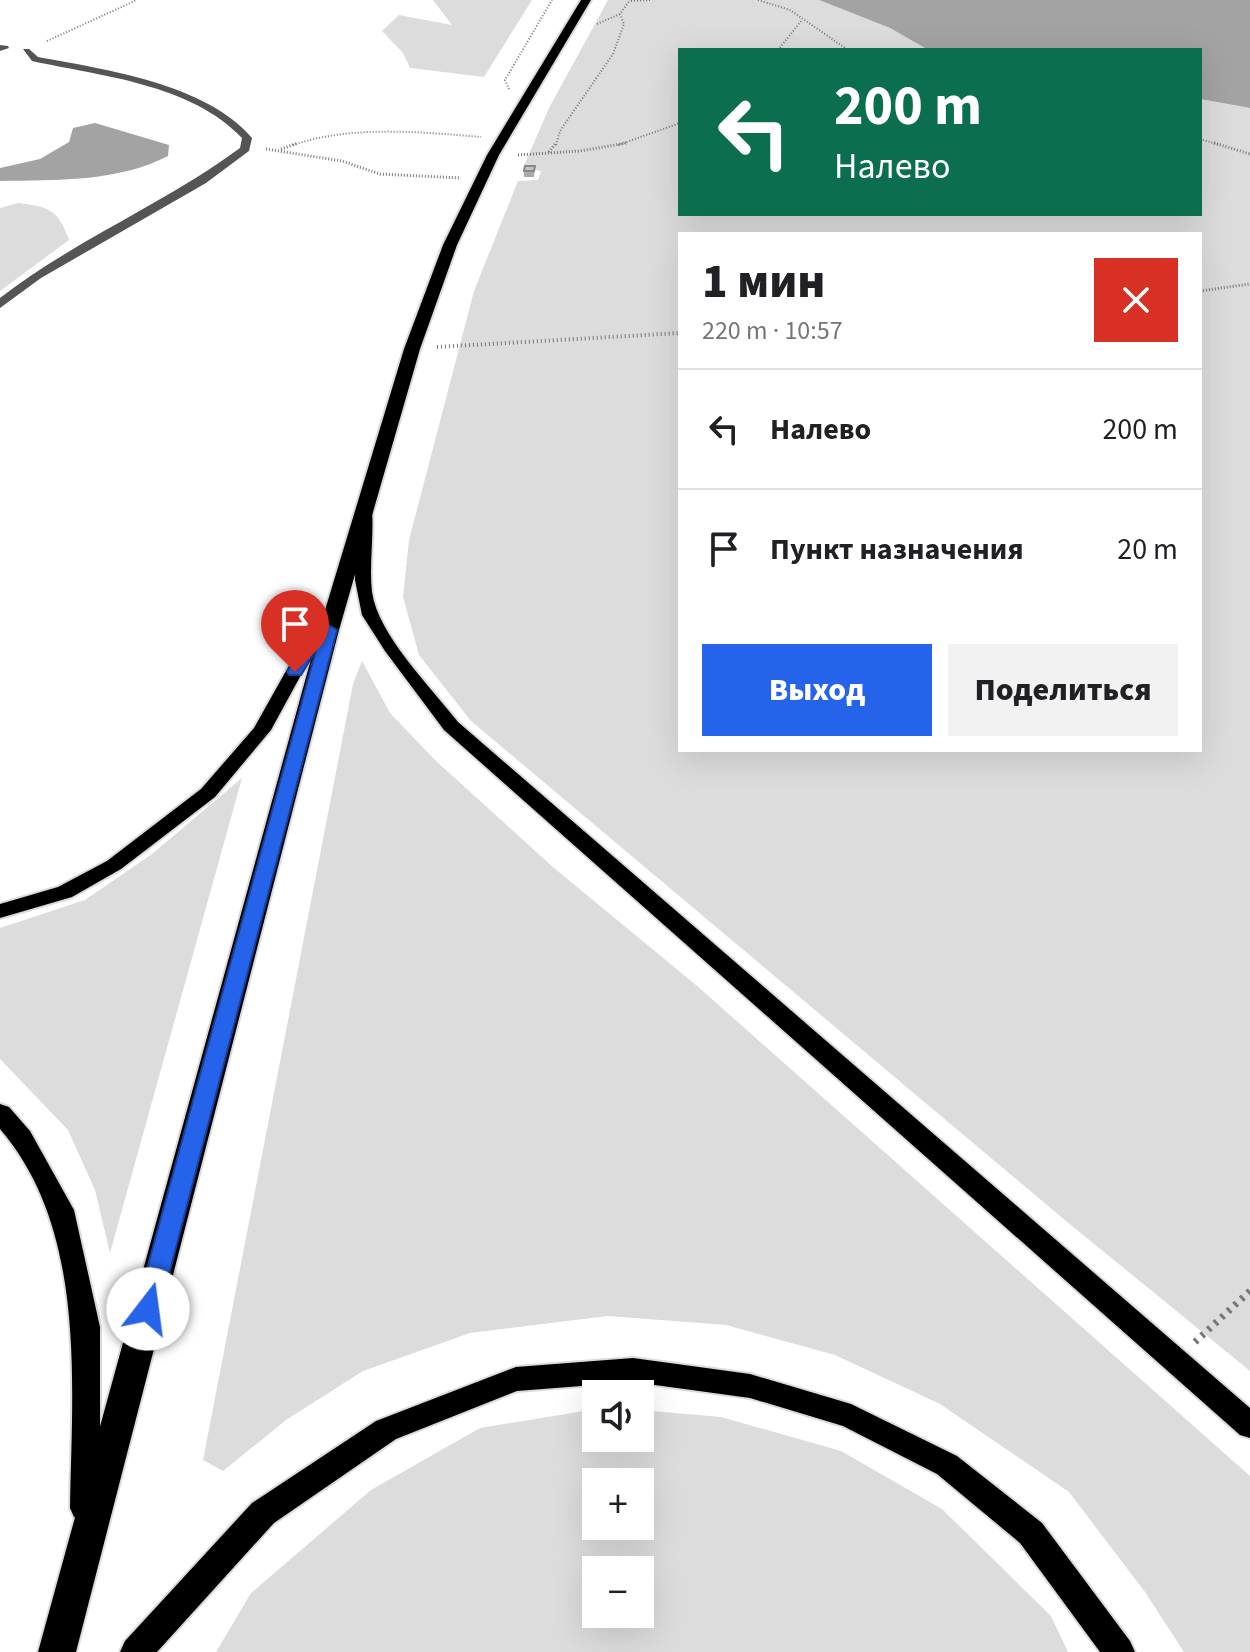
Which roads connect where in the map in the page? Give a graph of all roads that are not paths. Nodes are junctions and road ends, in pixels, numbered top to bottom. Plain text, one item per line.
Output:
1 (586, 0) edge
2 (26, 51) road end
3 (0, 304) edge
4 (364, 510) junction
5 (329, 630) junction
6 (0, 911) edge
7 (0, 1113) edge
8 (1250, 1426) edge
9 (85, 1548) junction
10 (57, 1652) edge
11 (136, 1652) edge
12 (1119, 1652) edge

1 - 4 highway
2 - 3 street
4 - 5 highway
4 - 8 main road
5 - 6 main road
5 - 9 highway
7 - 9 main road
9 - 10 highway
11 - 12 main road

